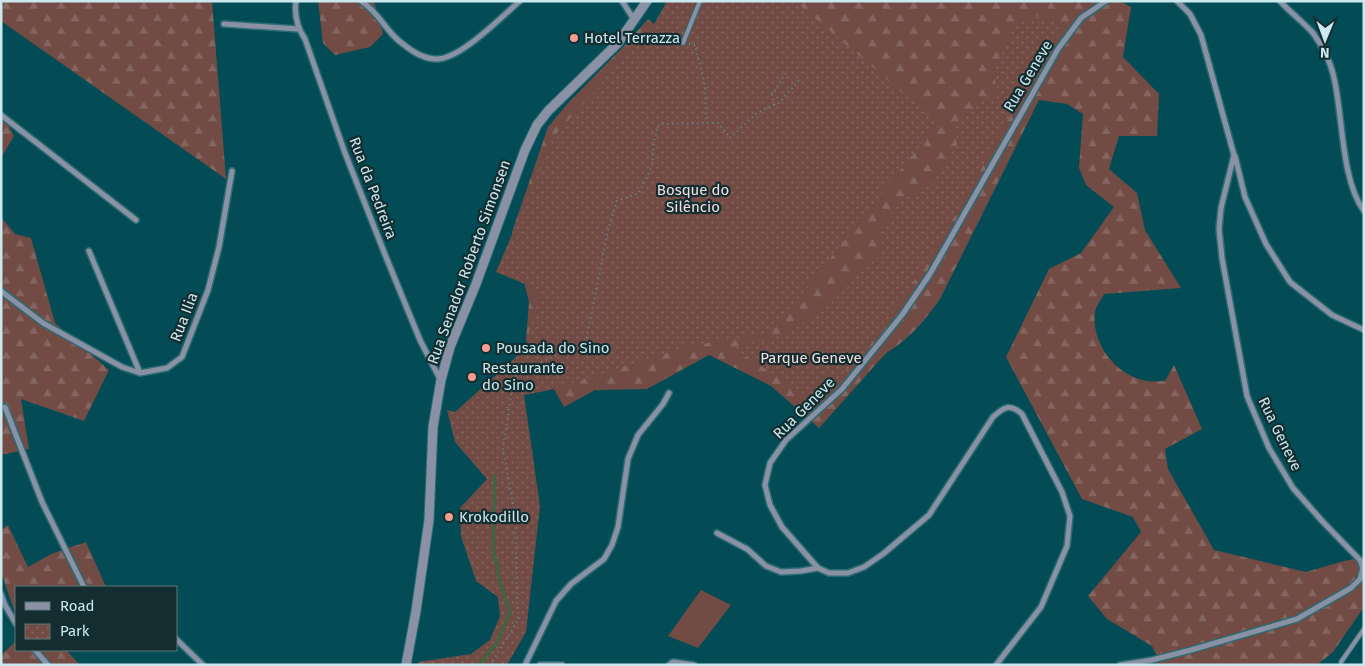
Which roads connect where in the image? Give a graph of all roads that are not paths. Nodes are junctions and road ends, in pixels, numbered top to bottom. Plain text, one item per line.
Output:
1 (296, 1) edge
2 (361, 1) edge
3 (520, 1) edge
4 (622, 1) edge
5 (647, 1) edge
6 (700, 1) edge
7 (1106, 1) edge
8 (1177, 1) edge
9 (1280, 1) edge
10 (635, 21) junction
11 (224, 24) dead end
12 (298, 29) junction
13 (683, 44) road end
14 (1, 115) edge
15 (1234, 155) junction
16 (232, 171) dead end
17 (1364, 211) edge
18 (136, 220) dead end
19 (89, 251) dead end
20 (1, 291) edge
21 (1364, 330) edge
22 (140, 373) junction
23 (441, 380) junction
24 (669, 393) dead end
25 (5, 407) dead end
26 (717, 533) dead end
27 (1362, 559) edge
28 (818, 568) junction
29 (84, 586) edge
30 (1, 594) edge
31 (15, 622) edge
32 (1364, 629) edge
33 (178, 641) edge
34 (36, 651) edge
35 (1341, 662) dead end
36 (48, 665) edge
37 (203, 665) edge
38 (406, 665) edge
39 (525, 665) edge
40 (540, 665) edge
41 (562, 665) edge
42 (669, 665) edge
43 (694, 665) edge
44 (996, 665) edge
45 (1120, 665) edge

1 - 12 street, Rua da Pedreira
2 - 3 street
4 - 10 street
5 - 10 street, Rua Senador Roberto Simonsen
6 - 13 lane
7 - 28 street, Rua Geneve
8 - 15 street, Rua Geneve
9 - 17 street
10 - 23 street, Rua Senador Roberto Simonsen
11 - 12 street
12 - 23 street, Rua da Pedreira
14 - 18 street
15 - 21 street
15 - 27 street, Rua Geneve
16 - 22 street, Rua Ilia
19 - 22 street
20 - 22 street
23 - 38 street, Rua Senador Roberto Simonsen
24 - 39 street
25 - 29 street
26 - 28 street
27 - 45 street, Rua Geneve
28 - 44 street
30 - 31 street
32 - 35 lane
33 - 37 street
34 - 36 street
40 - 41 street
42 - 43 street

